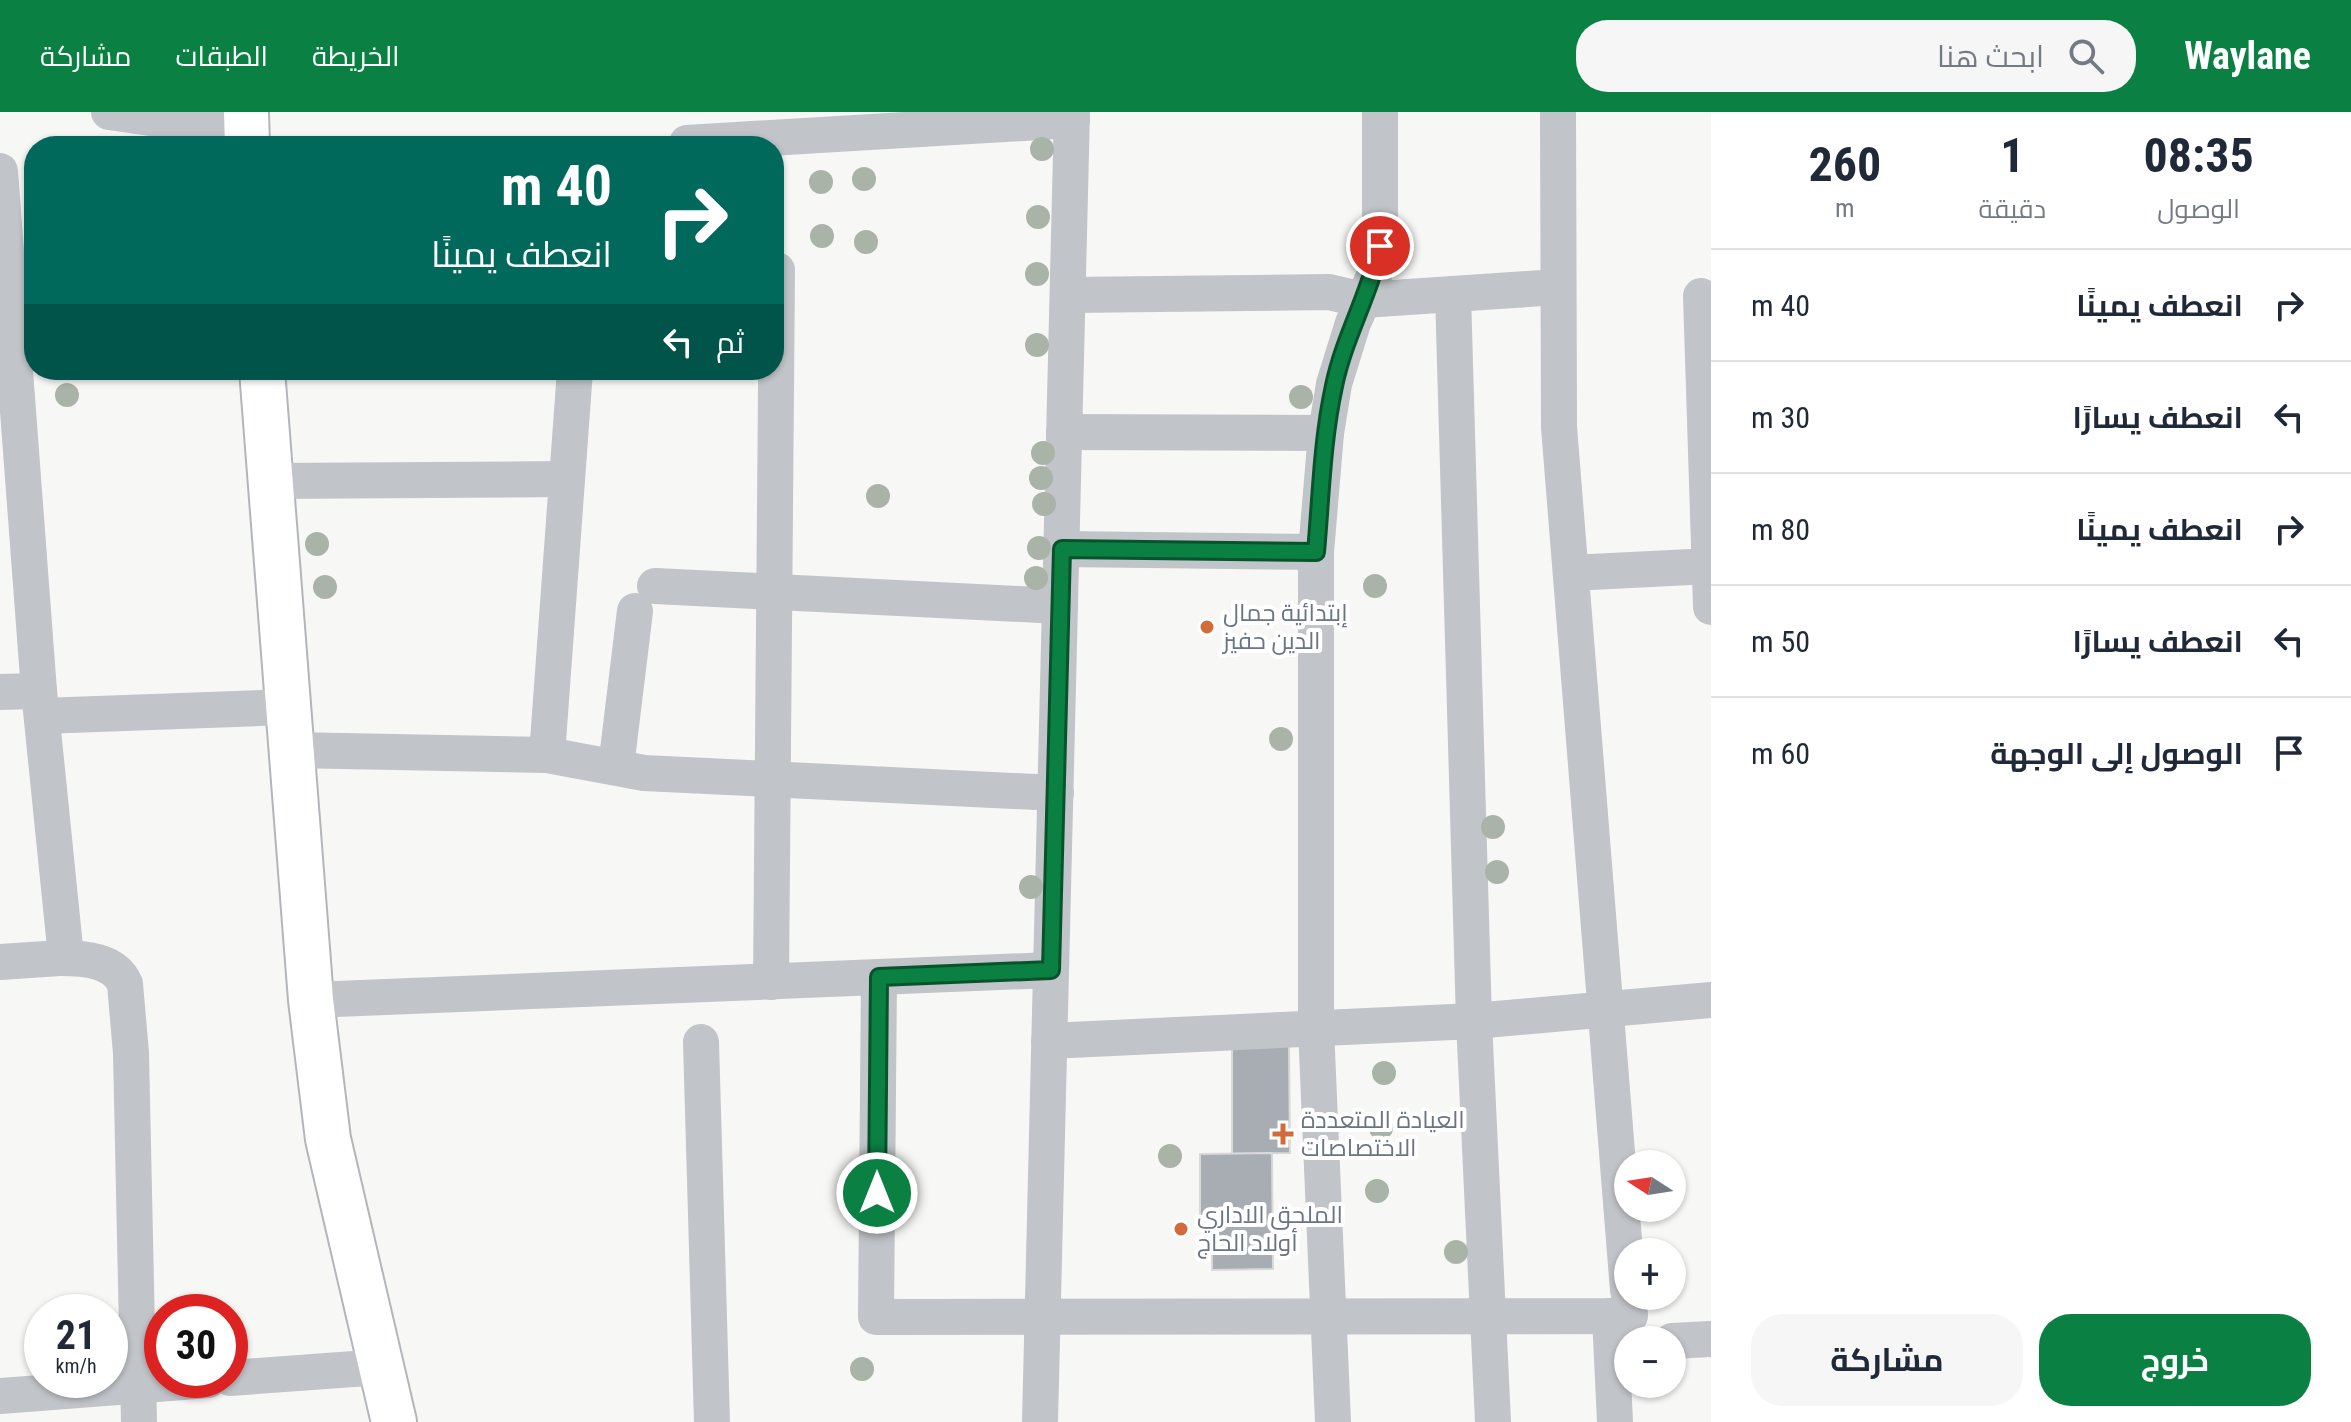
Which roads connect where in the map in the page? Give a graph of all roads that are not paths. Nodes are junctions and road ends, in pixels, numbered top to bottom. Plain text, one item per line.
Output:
1 (109, 112) edge
2 (1380, 112) edge
3 (1558, 112) edge
4 (1072, 116) edge
5 (777, 125) edge
6 (247, 130) edge
7 (687, 134) edge
8 (0, 171) edge
9 (19, 215) edge
10 (1558, 287) junction
11 (1453, 294) junction
12 (1068, 295) junction
13 (1701, 296) dead end
14 (1363, 300) junction
15 (24, 331) edge
16 (26, 380) edge
17 (263, 380) edge
18 (574, 380) edge
19 (775, 380) edge
20 (1064, 432) junction
21 (1326, 433) junction
22 (567, 479) junction
23 (271, 481) junction
24 (1062, 549) junction
25 (1316, 552) junction
26 (1710, 566) edge
27 (1571, 573) junction
28 (774, 591) junction
29 (1060, 606) junction
30 (1711, 607) edge
31 (0, 692) edge
32 (40, 704) junction
33 (288, 707) junction
34 (291, 750) junction
35 (547, 755) junction
36 (616, 767) junction
37 (773, 779) junction
38 (1056, 793) junction
39 (60, 958) junction
40 (0, 962) edge
41 (1051, 970) junction
42 (879, 977) junction
43 (771, 982) junction
44 (311, 1000) junction
45 (1711, 1000) edge
46 (1606, 1009) junction
47 (1474, 1021) junction
48 (1316, 1028) junction
49 (1049, 1041) junction
50 (701, 1042) dead end
51 (1328, 1317) junction
52 (1488, 1317) junction
53 (1621, 1317) edge
54 (1042, 1318) junction
55 (1711, 1339) edge
56 (1686, 1340) edge
57 (381, 1367) junction
58 (248, 1377) edge
59 (138, 1385) junction
60 (144, 1385) edge
61 (0, 1396) edge
62 (139, 1422) edge
63 (394, 1422) edge
64 (712, 1422) edge
65 (1040, 1422) edge
66 (1333, 1422) edge
67 (1493, 1422) edge
68 (1615, 1422) edge

1 - 6 street
2 - 14 street
3 - 10 street
4 - 5 street
4 - 12 street
5 - 7 street
8 - 9 street
9 - 15 street
10 - 11 street
10 - 27 street
11 - 14 street
11 - 47 street
12 - 14 street
12 - 20 street
13 - 26 street
14 - 21 street
16 - 32 street
17 - 23 street
18 - 22 street
19 - 28 street
20 - 21 street
20 - 24 street
21 - 25 street
22 - 23 street
22 - 35 street
23 - 33 street
24 - 25 street
24 - 29 street
25 - 48 street
26 - 27 street
26 - 30 street
27 - 46 street
28 - 29 street
28 - 36 street
28 - 37 street
29 - 38 street
31 - 32 street
32 - 33 street
32 - 39 street
33 - 34 street
34 - 35 street
34 - 44 street
35 - 36 street
36 - 37 street
37 - 38 street
37 - 43 street
38 - 41 street
39 - 40 street
39 - 59 street
41 - 42 street
41 - 49 street
42 - 43 street
42 - 54 street
43 - 44 street
44 - 57 street
45 - 46 street
46 - 47 street
46 - 53 street
47 - 48 street
47 - 52 street
48 - 49 street
48 - 51 street
49 - 54 street
50 - 64 street
51 - 52 street
51 - 54 street
51 - 66 street
52 - 53 street
52 - 67 street
53 - 68 street
54 - 65 street
55 - 56 street
57 - 58 street
57 - 63 street
59 - 60 street
59 - 61 street
59 - 62 street

